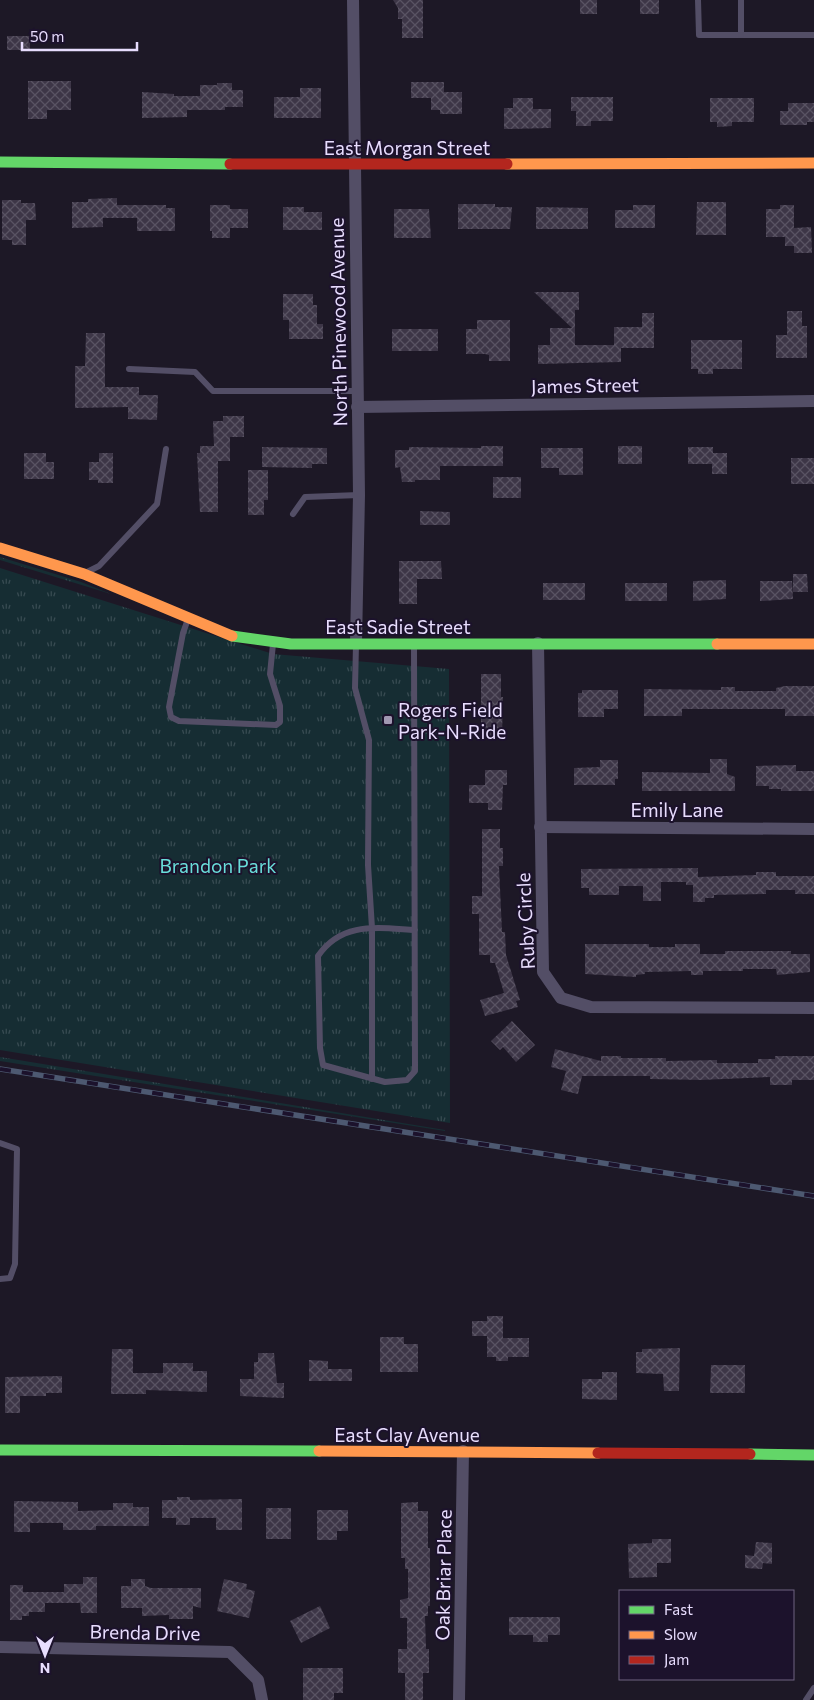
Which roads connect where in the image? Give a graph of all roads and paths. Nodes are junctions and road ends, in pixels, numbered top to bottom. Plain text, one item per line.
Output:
1 (353, 0) edge
2 (698, 0) edge
3 (740, 0) edge
4 (741, 35) junction
5 (814, 35) edge
6 (0, 162) edge
7 (814, 163) edge
8 (355, 165) junction
9 (129, 369) dead end
10 (357, 391) junction
11 (814, 401) edge
12 (357, 407) junction
13 (166, 449) dead end
14 (359, 494) junction
15 (292, 514) dead end
16 (0, 548) edge
17 (84, 574) junction
18 (189, 618) junction
19 (273, 642) junction
20 (356, 643) junction
21 (414, 643) junction
22 (538, 644) junction
23 (814, 644) edge
24 (540, 827) junction
25 (814, 829) edge
26 (372, 928) junction
27 (415, 930) junction
28 (814, 1008) edge
29 (372, 1079) junction
30 (0, 1143) edge
31 (0, 1279) edge
32 (0, 1450) edge
33 (463, 1451) junction
34 (814, 1455) edge
35 (0, 1647) edge
36 (814, 1688) edge
37 (262, 1700) edge
38 (460, 1700) edge
39 (806, 1700) edge

1 - 8 street, North Pinewood Avenue
2 - 4 lane
3 - 4 lane
4 - 5 lane
6 - 8 street, East Morgan Street
7 - 8 street, East Morgan Street
8 - 10 street, North Pinewood Avenue
9 - 10 lane
10 - 12 street, North Pinewood Avenue
11 - 12 street, James Street
12 - 14 street, North Pinewood Avenue
13 - 17 lane
14 - 15 lane
14 - 20 street, North Pinewood Avenue
16 - 17 street, East Sadie Street
17 - 18 street, East Sadie Street
18 - 19 street, East Sadie Street
18 - 19 lane
19 - 20 street, East Sadie Street
20 - 21 street, East Sadie Street
20 - 26 lane
21 - 22 street, East Sadie Street
21 - 27 lane
22 - 23 street, East Sadie Street
22 - 24 street, Ruby Circle
24 - 25 street, Emily Lane
24 - 28 street, Ruby Circle
26 - 27 lane
26 - 29 lane
26 - 29 lane
27 - 29 lane
30 - 31 lane
32 - 33 street, East Clay Avenue
33 - 34 street, East Clay Avenue
33 - 38 street, Oak Briar Place
35 - 37 street, Brenda Drive
36 - 39 lane

